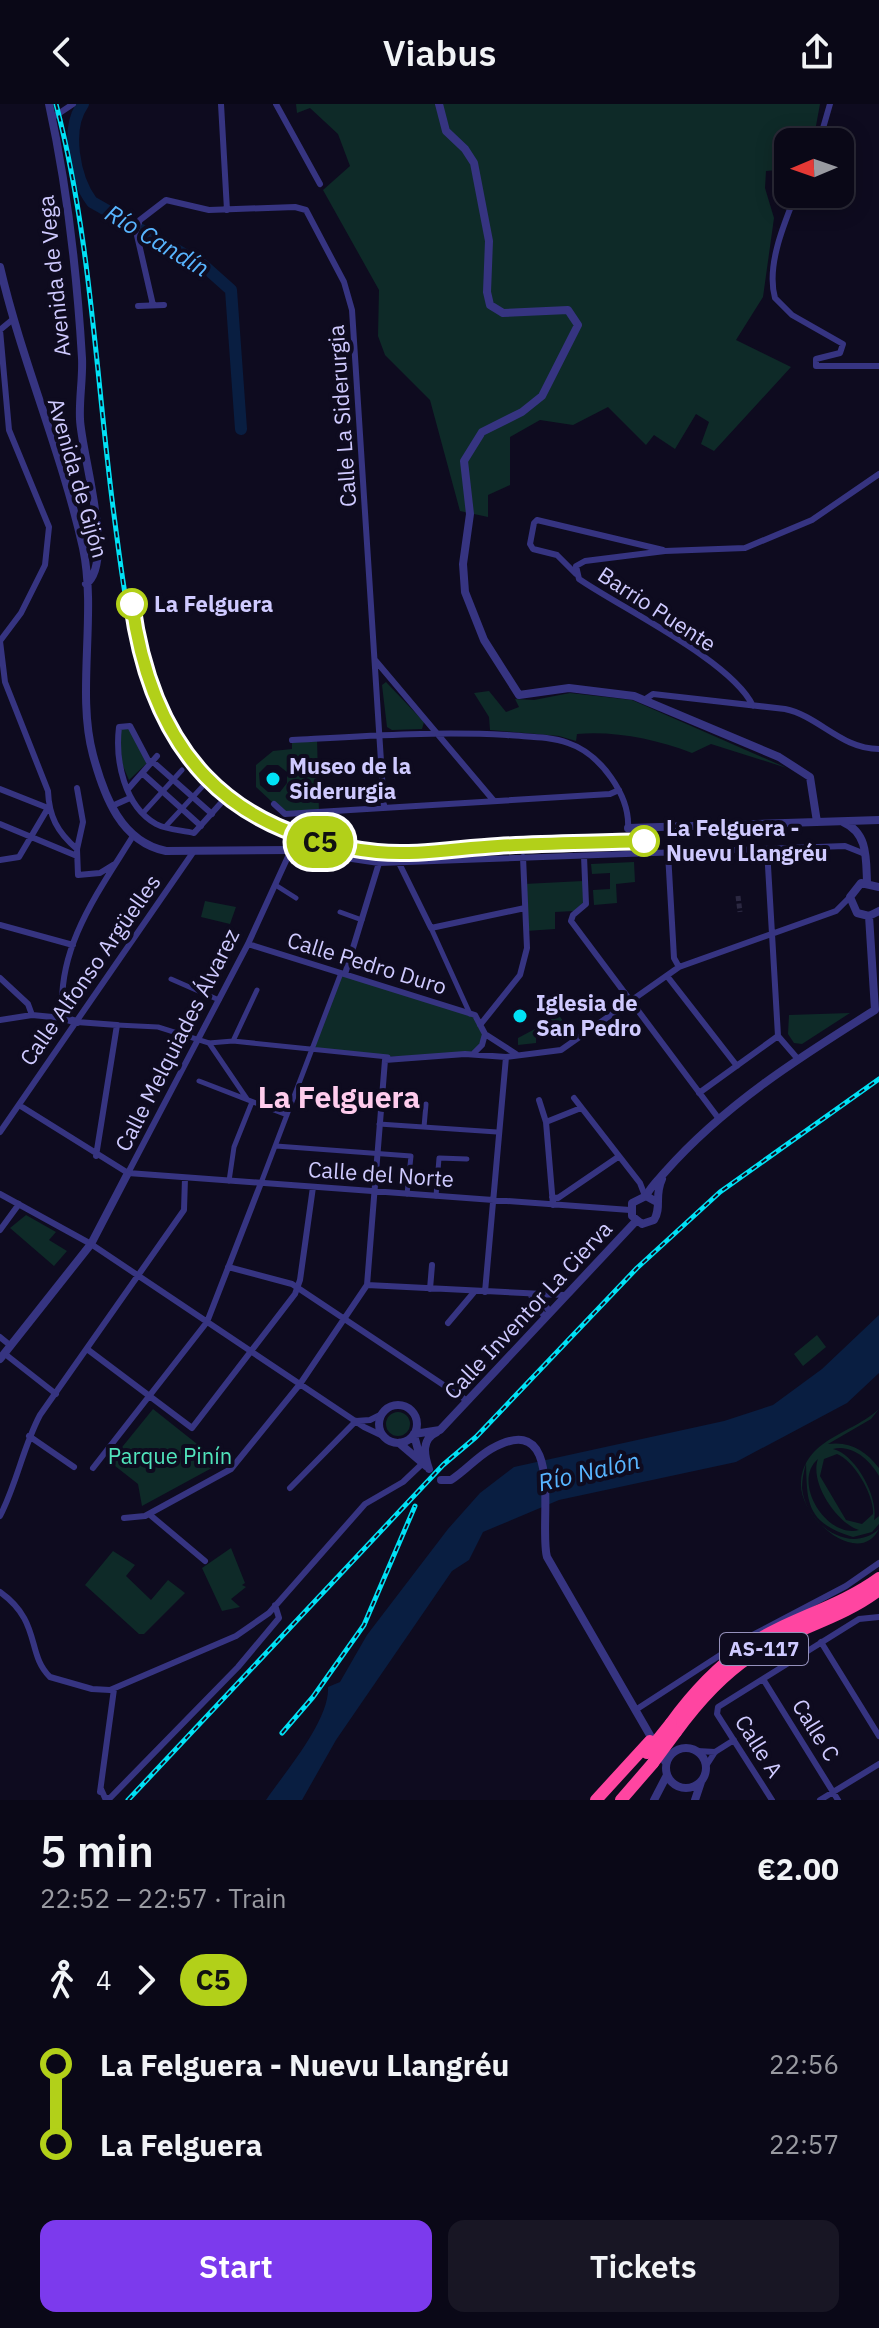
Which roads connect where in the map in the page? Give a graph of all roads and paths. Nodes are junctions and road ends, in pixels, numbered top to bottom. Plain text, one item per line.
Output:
1 (49, 104) edge
2 (73, 104) edge
3 (221, 104) edge
4 (276, 104) edge
5 (439, 104) edge
6 (830, 104) edge
7 (52, 118) junction
8 (823, 128) edge
9 (320, 184) dead end
10 (791, 208) edge
11 (227, 210) junction
12 (0, 267) edge
13 (153, 305) junction
14 (164, 305) dead end
15 (138, 306) dead end
16 (12, 320) junction
17 (3, 366) edge
18 (879, 366) edge
19 (879, 474) edge
20 (665, 551) junction
21 (576, 574) junction
22 (86, 584) junction
23 (0, 641) edge
24 (375, 659) junction
25 (3, 684) edge
26 (644, 700) junction
27 (753, 706) junction
28 (436, 731) junction
29 (379, 735) junction
30 (292, 740) dead end
31 (879, 749) edge
32 (153, 761) junction
33 (182, 770) dead end
34 (142, 773) junction
35 (173, 780) junction
36 (202, 787) dead end
37 (77, 788) dead end
38 (129, 788) junction
39 (0, 789) edge
40 (619, 790) junction
41 (163, 792) junction
42 (193, 797) junction
43 (130, 798) junction
44 (494, 801) junction
45 (221, 803) dead end
46 (274, 804) dead end
47 (112, 806) junction
48 (48, 808) junction
49 (384, 808) junction
50 (183, 809) junction
51 (143, 813) junction
52 (212, 814) junction
53 (863, 820) junction
54 (879, 820) edge
55 (817, 822) junction
56 (842, 822) junction
57 (0, 824) edge
58 (201, 826) junction
59 (165, 827) junction
60 (633, 828) joint
61 (857, 831) junction
62 (133, 836) junction
63 (31, 837) junction
64 (767, 849) junction
65 (291, 850) junction
66 (194, 851) junction
67 (77, 852) junction
68 (177, 852) junction
69 (668, 853) junction
70 (865, 854) junction
71 (584, 856) junction
72 (523, 857) junction
73 (2, 859) edge
74 (398, 861) junction
75 (379, 863) junction
76 (116, 864) junction
77 (183, 867) junction
78 (867, 882) junction
79 (277, 886) junction
80 (879, 887) edge
81 (850, 897) junction
82 (296, 898) dead end
83 (525, 908) junction
84 (836, 911) junction
85 (879, 911) edge
86 (340, 912) dead end
87 (857, 913) junction
88 (869, 916) junction
89 (362, 920) junction
90 (0, 925) edge
91 (431, 928) junction
92 (771, 934) junction
93 (248, 944) junction
94 (73, 945) junction
95 (679, 967) junction
96 (343, 974) junction
97 (667, 976) junction
98 (0, 978) edge
99 (171, 979) dead end
100 (257, 990) dead end
101 (219, 1000) junction
102 (632, 1003) junction
103 (877, 1008) edge
104 (32, 1015) junction
105 (473, 1015) junction
106 (63, 1018) junction
107 (0, 1020) edge
108 (77, 1022) junction
109 (117, 1025) junction
110 (480, 1025) junction
111 (485, 1034) junction
112 (778, 1036) junction
113 (197, 1041) junction
114 (233, 1041) junction
115 (209, 1043) junction
116 (312, 1049) junction
117 (473, 1054) junction
118 (517, 1055) junction
119 (389, 1057) junction
120 (506, 1057) junction
121 (797, 1058) junction
122 (737, 1066) junction
123 (199, 1081) dead end
124 (699, 1093) junction
125 (574, 1098) dead end
126 (539, 1100) dead end
127 (250, 1101) junction
128 (426, 1104) dead end
129 (19, 1105) junction
130 (581, 1108) junction
131 (287, 1115) junction
132 (719, 1119) junction
133 (546, 1122) junction
134 (379, 1124) junction
135 (424, 1127) junction
136 (0, 1132) edge
137 (497, 1132) junction
138 (276, 1146) junction
139 (377, 1154) junction
140 (96, 1156) junction
141 (618, 1157) junction
142 (467, 1159) dead end
143 (666, 1171) junction
144 (128, 1173) junction
145 (185, 1178) junction
146 (229, 1181) junction
147 (261, 1183) junction
148 (640, 1183) junction
149 (654, 1184) junction
150 (313, 1187) junction
151 (374, 1192) junction
152 (0, 1194) edge
153 (407, 1194) junction
154 (436, 1196) junction
155 (561, 1196) junction
156 (646, 1196) junction
157 (552, 1197) junction
158 (492, 1201) junction
159 (655, 1201) junction
160 (19, 1204) junction
161 (553, 1205) junction
162 (564, 1206) junction
163 (630, 1210) junction
164 (636, 1221) junction
165 (0, 1230) edge
166 (91, 1244) junction
167 (432, 1265) dead end
168 (228, 1267) junction
169 (139, 1276) junction
170 (367, 1285) junction
171 (297, 1288) junction
172 (430, 1289) junction
173 (475, 1291) junction
174 (485, 1292) junction
175 (540, 1295) junction
176 (564, 1295) junction
177 (548, 1311) junction
178 (346, 1320) junction
179 (207, 1322) junction
180 (448, 1323) dead end
181 (0, 1337) edge
182 (87, 1349) junction
183 (252, 1351) junction
184 (5, 1353) edge
185 (300, 1384) junction
186 (56, 1394) junction
187 (149, 1396) junction
188 (466, 1400) junction
189 (382, 1414) junction
190 (416, 1418) junction
191 (356, 1421) junction
192 (443, 1427) junction
193 (414, 1434) junction
194 (29, 1436) junction
195 (383, 1436) junction
196 (399, 1443) junction
197 (426, 1466) junction
198 (74, 1467) dead end
199 (93, 1468) dead end
200 (441, 1480) dead end
201 (290, 1488) dead end
202 (149, 1514) junction
203 (0, 1516) edge
204 (124, 1518) dead end
205 (205, 1561) dead end
206 (879, 1563) edge
207 (875, 1587) edge
208 (0, 1592) edge
209 (275, 1605) junction
210 (879, 1617) edge
211 (821, 1642) junction
212 (763, 1679) junction
213 (114, 1689) junction
214 (637, 1709) junction
215 (674, 1731) junction
216 (879, 1736) edge
217 (734, 1740) junction
218 (697, 1751) junction
219 (715, 1752) junction
220 (656, 1759) junction
221 (879, 1764) edge
222 (706, 1766) junction
223 (701, 1781) junction
224 (680, 1788) junction
225 (833, 1792) junction
226 (657, 1796) edge
227 (596, 1800) edge
228 (607, 1800) edge
229 (621, 1800) edge
230 (632, 1800) edge
231 (693, 1800) edge
232 (772, 1800) edge
233 (820, 1800) edge
234 (838, 1800) edge

1 - 7 street, Avenida de Vega
2 - 7 street
3 - 11 street
4 - 9 street
5 - 26 street
6 - 8 street
7 - 22 street, Avenida de Vega
10 - 18 street
11 - 13 street, Calle La Siderurgia
11 - 24 street, Calle La Siderurgia
12 - 16 street, Avenida de Gijón
13 - 14 street
13 - 15 street
16 - 17 street
16 - 22 street, Avenida de Gijón
17 - 23 street
19 - 20 street, Barrio Puente
20 - 21 street, Barrio Puente
20 - 21 street, Barrio Puente
21 - 27 street, Barrio Puente
22 - 47 street, Avenida de Gijón
23 - 25 street
24 - 28 street
24 - 29 street, Calle La Siderurgia
25 - 48 street
26 - 27 street
26 - 55 street
27 - 31 street
28 - 29 street
28 - 40 street
28 - 44 street
29 - 30 street
29 - 49 street, Calle La Siderurgia
32 - 34 street
32 - 35 street
32 - 38 street
33 - 35 street
34 - 38 street
34 - 41 street
35 - 41 street
35 - 42 street
36 - 42 street
37 - 67 street
38 - 43 street
39 - 48 street
40 - 44 street
40 - 60 street
41 - 50 street
41 - 51 street
42 - 50 street
42 - 52 street
43 - 47 street
43 - 51 street
44 - 49 street
45 - 52 street
46 - 49 street
47 - 62 street, Avenida de Gijón
48 - 63 street
48 - 67 street
50 - 58 street
50 - 59 street
51 - 59 street
52 - 58 street
53 - 54 street
53 - 56 street
53 - 61 street
55 - 56 street
55 - 60 street
56 - 61 street
57 - 63 street
58 - 59 street
61 - 70 street
62 - 68 street
62 - 76 street
63 - 67 street
63 - 73 street
64 - 69 street
64 - 70 street
64 - 92 street
65 - 66 street
65 - 75 street
65 - 79 street, Calle Melquiades Álvarez
66 - 68 street
66 - 77 street, Calle Alfonso Argüelles
67 - 76 street
68 - 77 street, Calle Alfonso Argüelles
69 - 71 street
69 - 95 street
70 - 78 street
71 - 72 street
71 - 102 street
72 - 74 street
72 - 83 street
74 - 75 street
74 - 91 street
75 - 89 street
76 - 94 street
77 - 108 street, Calle Alfonso Argüelles
78 - 80 street
78 - 81 street
79 - 82 street
79 - 93 street, Calle Melquiades Álvarez
81 - 84 street
81 - 87 street
83 - 91 street
83 - 110 street
84 - 87 street
84 - 92 street
85 - 88 street
86 - 89 street
87 - 88 street
88 - 103 street
89 - 96 street
90 - 94 street
91 - 105 street
92 - 95 street
92 - 112 street
93 - 96 street, Calle Pedro Duro
93 - 101 street, Calle Melquiades Álvarez
94 - 106 street
95 - 97 street
96 - 105 street, Calle Pedro Duro
96 - 116 street
97 - 102 street
97 - 122 street
98 - 104 street
99 - 101 street
100 - 114 street
101 - 113 street, Calle Melquiades Álvarez
102 - 118 street
102 - 124 street
103 - 121 street
104 - 106 street
104 - 107 street
105 - 110 street
106 - 108 street
108 - 109 street
108 - 129 street, Calle Alfonso Argüelles
109 - 113 street
109 - 140 street
110 - 111 street
111 - 117 street
111 - 118 street
112 - 121 street
112 - 122 street
113 - 115 street
113 - 144 street, Calle Melquiades Álvarez
114 - 115 street
114 - 116 street
115 - 127 street
116 - 119 street
116 - 131 street
117 - 119 street
117 - 120 street
118 - 120 street
119 - 134 street
120 - 137 street
121 - 132 street
122 - 124 street
123 - 127 street
124 - 132 street
125 - 130 street
126 - 133 street
127 - 131 street
127 - 146 street
128 - 135 street
129 - 136 street, Calle Alfonso Argüelles
129 - 140 street
130 - 133 street
130 - 141 street
131 - 138 street
132 - 143 street
133 - 157 street
134 - 135 street
134 - 139 street
135 - 137 street
137 - 158 street
138 - 139 street
138 - 147 street
139 - 151 street
139 - 153 street
140 - 144 street
141 - 148 street
141 - 155 street
142 - 154 street
143 - 149 street
143 - 159 street
144 - 145 street, Calle del Norte
144 - 166 street, Calle Melquiades Álvarez
145 - 146 street, Calle del Norte
145 - 169 street
146 - 147 street, Calle del Norte
147 - 150 street, Calle del Norte
147 - 168 street
148 - 149 street
148 - 156 street
149 - 156 street
150 - 151 street, Calle del Norte
150 - 171 street
151 - 153 street, Calle del Norte
151 - 170 street
152 - 160 street
153 - 154 street, Calle del Norte
154 - 158 street, Calle del Norte
155 - 157 street
155 - 162 street
156 - 159 street
156 - 163 street
157 - 161 street
158 - 161 street, Calle del Norte
158 - 174 street
159 - 164 street
160 - 165 street
160 - 166 street
161 - 162 street, Calle del Norte
162 - 163 street, Calle del Norte
163 - 164 street
164 - 176 street, Calle Inventor La Cierva
166 - 169 street
166 - 184 street, Calle Melquiades Álvarez
167 - 172 street
168 - 171 street
168 - 179 street
169 - 179 street
169 - 182 street
170 - 172 street
170 - 178 street
171 - 178 street
171 - 183 street
172 - 173 street
173 - 174 street
173 - 180 street
174 - 175 street
175 - 176 street
175 - 177 street
175 - 177 street
176 - 177 street, Calle Inventor La Cierva
177 - 188 street, Calle Inventor La Cierva
178 - 185 street
178 - 188 street
179 - 183 street
179 - 187 street
181 - 184 street
182 - 186 street
182 - 187 street
183 - 185 street
183 - 187 street
184 - 186 street
185 - 191 street
185 - 202 street
186 - 194 street
187 - 199 street
188 - 192 street, Calle Inventor La Cierva
189 - 190 street
189 - 191 street
189 - 195 street
190 - 192 street, Calle Inventor La Cierva
190 - 193 street
191 - 195 street
191 - 201 street
192 - 193 street, Calle Inventor La Cierva
192 - 197 street
193 - 196 street
193 - 197 street
194 - 198 street
194 - 203 street
195 - 196 street
196 - 197 street
197 - 209 street
200 - 214 street
202 - 204 street
202 - 205 street
206 - 214 street
207 - 215 highway, AS-117
208 - 213 street
209 - 213 street
209 - 213 street
210 - 211 street, Calle A
211 - 212 street, Calle A
211 - 216 street
212 - 217 street, Calle A
212 - 225 street, Calle C
214 - 220 street
215 - 218 street
215 - 220 highway, AS-117, bridge
215 - 220 street
215 - 220 street
217 - 219 street
217 - 232 street, Calle A
218 - 219 street
218 - 222 street
219 - 222 street
220 - 224 street
220 - 226 street
220 - 227 highway
220 - 228 highway, AS-117
220 - 229 highway, AS-117
220 - 230 highway
221 - 225 street
222 - 223 street
223 - 224 street
223 - 231 street
224 - 226 street
224 - 231 street
225 - 233 street
225 - 234 street, Calle C

